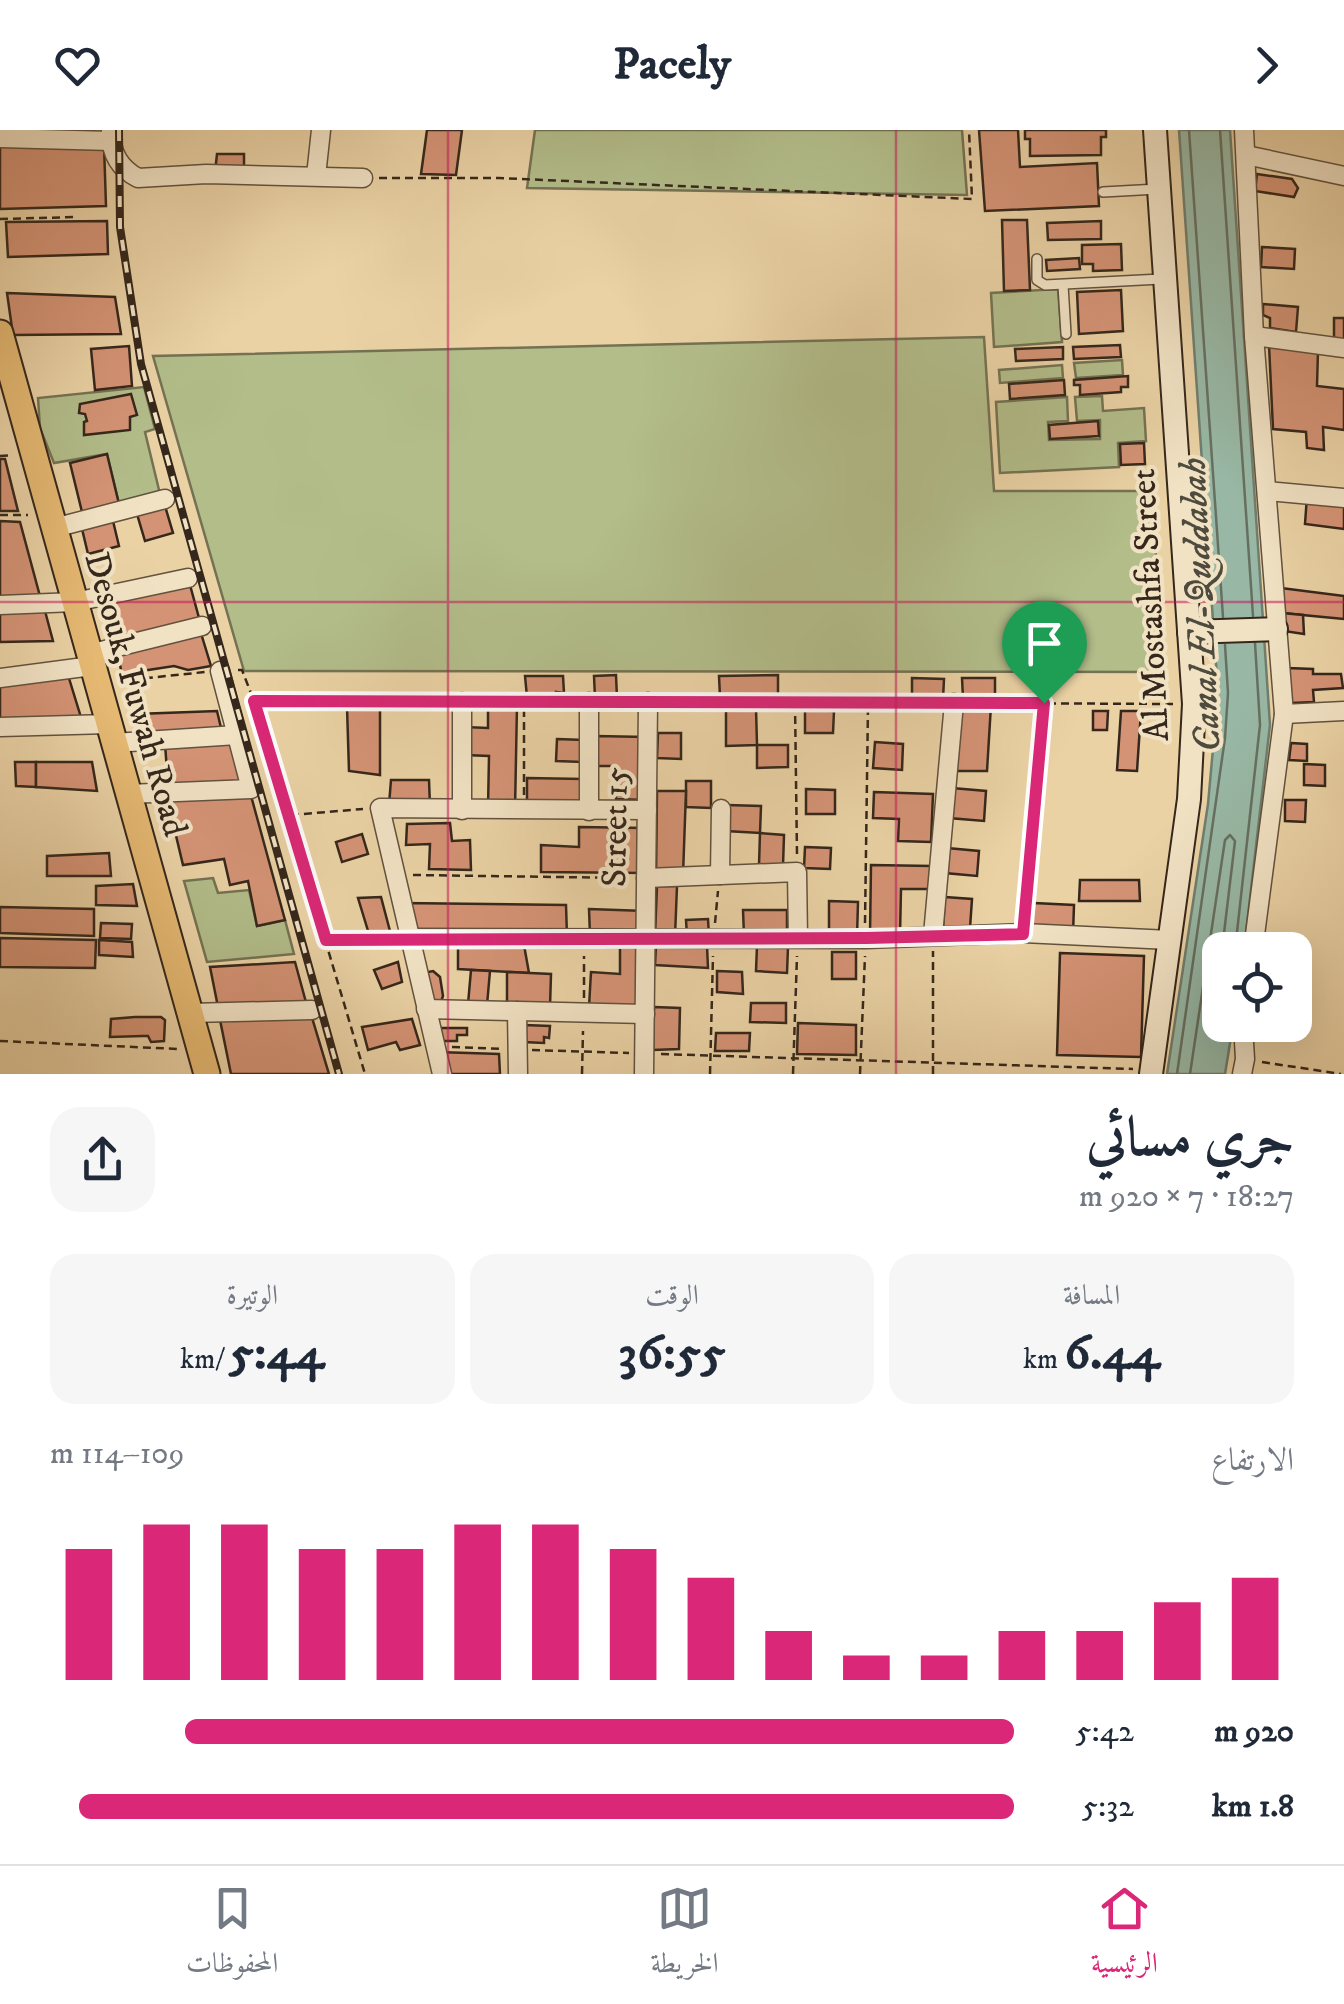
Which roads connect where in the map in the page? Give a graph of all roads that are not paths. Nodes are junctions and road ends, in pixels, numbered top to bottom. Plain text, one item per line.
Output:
1 (321, 130) edge
2 (1154, 130) edge
3 (1244, 130) edge
4 (41, 134) edge
5 (111, 136) edge
6 (0, 138) edge
7 (1246, 156) junction
8 (316, 176) junction
9 (1344, 176) edge
10 (363, 178) road end
11 (1158, 189) junction
12 (1103, 192) dead end
13 (1037, 259) dead end
14 (1164, 279) junction
15 (1063, 284) junction
16 (0, 333) edge
17 (1066, 334) dead end
18 (1254, 336) junction
19 (1344, 348) edge
20 (1268, 491) junction
21 (164, 498) dead end
22 (1344, 498) edge
23 (52, 521) junction
24 (188, 578) dead end
25 (74, 602) junction
26 (0, 605) edge
27 (202, 626) dead end
28 (1272, 629) junction
29 (1196, 632) junction
30 (93, 668) junction
31 (220, 671) road end
32 (0, 678) edge
33 (462, 702) road end
34 (589, 702) road end
35 (648, 702) road end
36 (954, 703) road end
37 (1344, 711) edge
38 (1284, 714) junction
39 (0, 727) edge
40 (111, 734) junction
41 (237, 735) junction
42 (128, 794) junction
43 (462, 810) junction
44 (647, 810) junction
45 (721, 810) dead end
46 (589, 811) junction
47 (720, 875) junction
48 (646, 878) junction
49 (1254, 932) edge
50 (934, 934) junction
51 (408, 938) junction
52 (646, 938) junction
53 (798, 938) junction
54 (1170, 940) junction
55 (426, 1008) junction
56 (312, 1010) dead end
57 (517, 1011) junction
58 (190, 1013) junction
59 (645, 1014) junction
60 (1243, 1042) edge
61 (204, 1062) edge
62 (1244, 1067) edge
63 (1151, 1072) edge
64 (442, 1074) edge
65 (518, 1074) edge
66 (644, 1074) edge

1 - 8 street
2 - 11 main road, Al Mostashfa Street
3 - 7 street
4 - 5 street
4 - 6 street
5 - 8 street
7 - 9 street
7 - 18 street
8 - 10 street
11 - 12 lane
11 - 14 main road, Al Mostashfa Street
13 - 15 lane
14 - 15 lane
14 - 29 main road, Al Mostashfa Street
15 - 17 lane
16 - 23 main road, Desouk, Fuwah Road
18 - 19 street
18 - 20 street
20 - 22 street
20 - 28 street
21 - 23 street
23 - 25 main road, Desouk, Fuwah Road
24 - 25 street
25 - 26 street
25 - 30 main road, Desouk, Fuwah Road
27 - 30 street
28 - 29 main road
28 - 38 street
29 - 54 main road, Al Mostashfa Street
30 - 32 street
30 - 40 main road, Desouk, Fuwah Road
31 - 41 street
33 - 43 street
34 - 46 street
35 - 44 street, Street 15
36 - 50 street
37 - 38 street
38 - 49 street
39 - 40 street
40 - 41 street
40 - 42 main road, Desouk, Fuwah Road
41 - 42 street
42 - 58 main road, Desouk, Fuwah Road
43 - 46 street
43 - 51 street
44 - 46 street
44 - 48 street, Street 15
45 - 47 street
47 - 48 street
47 - 53 street
48 - 52 street, Street 15
50 - 53 street
50 - 54 street
51 - 52 street
51 - 55 street
52 - 53 street
52 - 59 street, Street 15
54 - 63 main road, Al Mostashfa Street
55 - 57 street
55 - 64 street
56 - 58 street
57 - 59 street
57 - 65 street
58 - 61 main road, Desouk, Fuwah Road
59 - 66 street, Street 15
60 - 62 street

